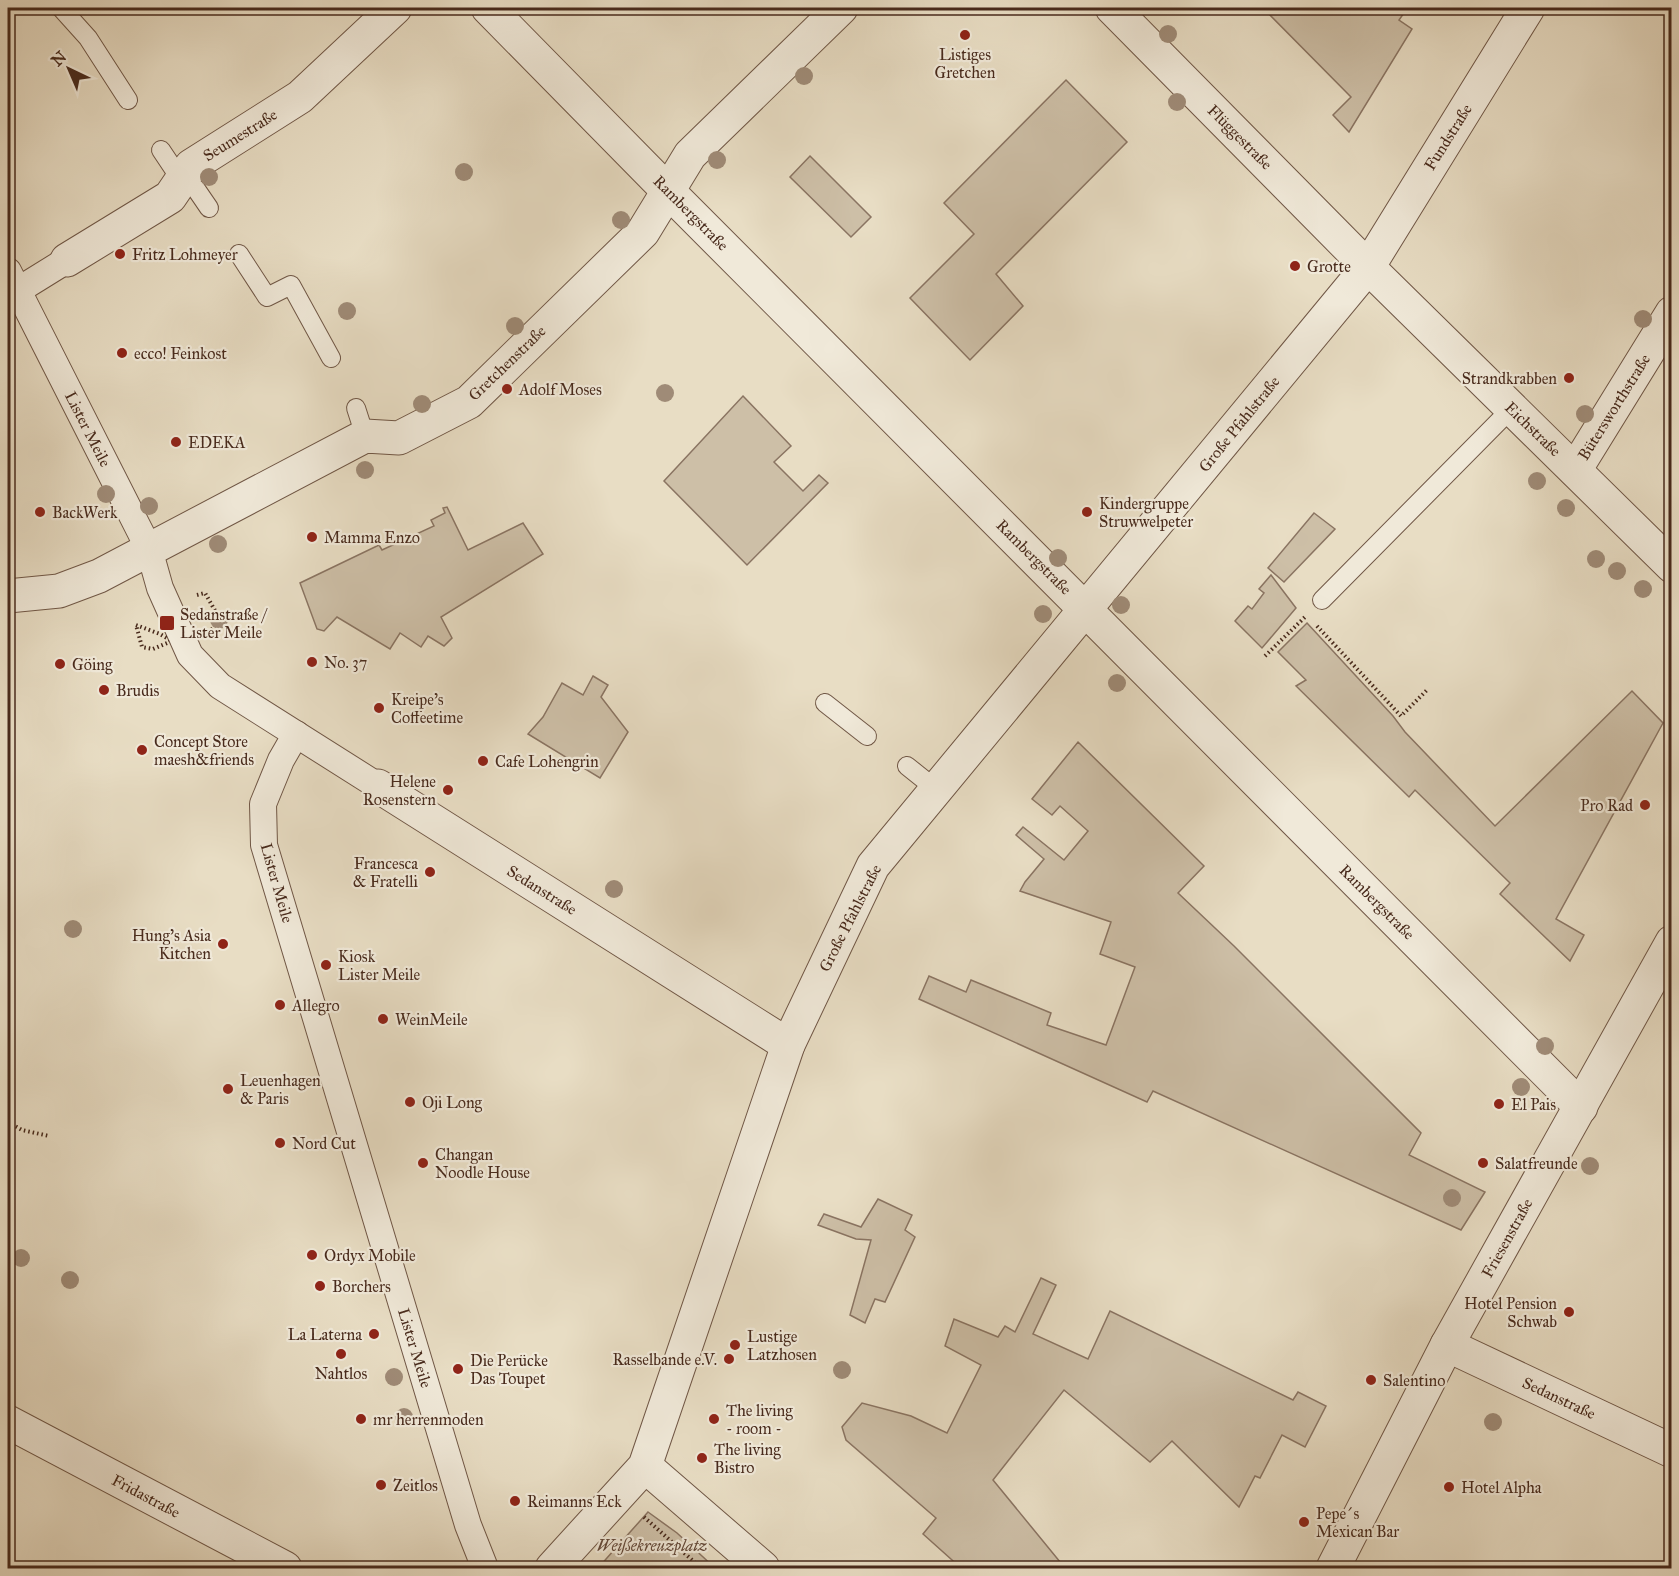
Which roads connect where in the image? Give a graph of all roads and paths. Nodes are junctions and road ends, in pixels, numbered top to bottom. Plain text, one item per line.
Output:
1 (61, 8) edge
2 (395, 8) edge
3 (488, 8) edge
4 (841, 8) edge
5 (1112, 8) edge
6 (1528, 8) edge
7 (128, 100) dead end
8 (161, 150) dead end
9 (181, 180) junction
10 (669, 192) junction
11 (209, 208) dead end
12 (239, 254) dead end
13 (62, 263) joint
14 (1368, 267) junction
15 (12, 281) edge
16 (1671, 313) edge
17 (331, 358) dead end
18 (1512, 408) junction
19 (1575, 470) junction
20 (153, 563) junction
21 (1671, 566) edge
22 (8, 596) edge
23 (197, 597) dead end
24 (1322, 600) joint
25 (1086, 609) junction
26 (1307, 615) junction
27 (136, 625) dead end
28 (211, 631) dead end
29 (142, 647) dead end
30 (1265, 656) dead end
31 (1428, 688) dead end
32 (825, 703) dead end
33 (296, 734) junction
34 (867, 736) dead end
35 (907, 766) dead end
36 (378, 786) joint
37 (936, 790) junction
38 (1671, 942) edge
39 (788, 1045) junction
40 (1581, 1107) junction
41 (8, 1122) edge
42 (49, 1136) dead end
43 (1447, 1345) junction
44 (8, 1422) edge
45 (1671, 1451) edge
46 (645, 1466) junction
47 (619, 1495) junction
48 (285, 1569) edge
49 (485, 1569) edge
50 (552, 1569) edge
51 (701, 1569) edge
52 (763, 1569) edge
53 (1333, 1569) edge

1 - 7 lane
2 - 9 street, Seumestraße
3 - 10 street, Rambergstraße
4 - 10 street, Gretchenstraße
5 - 14 street, Flüggestraße
6 - 14 street, Fundstraße
8 - 9 lane
9 - 11 lane
9 - 13 street, Seumestraße
10 - 20 street, Gretchenstraße
10 - 25 street, Rambergstraße
12 - 17 lane
13 - 15 street, Seumestraße
14 - 18 street, Eichstraße
14 - 25 street, Große Pfahlstraße
15 - 20 street, Lister Meile
16 - 19 street, Bütersworthstraße
18 - 19 street, Eichstraße
18 - 24 lane
19 - 21 street, Eichstraße
20 - 22 street, Gretchenstraße
20 - 33 street, Lister Meile
23 - 28 path
24 - 26 path
25 - 37 street, Große Pfahlstraße
25 - 40 street, Rambergstraße
26 - 30 path
26 - 31 path
27 - 29 path
32 - 34 lane
33 - 36 street, Sedanstraße
33 - 49 street, Lister Meile
35 - 37 lane
36 - 39 street, Sedanstraße
37 - 39 street, Große Pfahlstraße
38 - 40 street, Friesenstraße
39 - 46 street, Große Pfahlstraße
40 - 43 street, Friesenstraße
41 - 42 path
43 - 45 street, Sedanstraße
43 - 53 street, Friesenstraße
44 - 48 street, Fridastraße
46 - 47 street, Große Pfahlstraße
46 - 52 street
47 - 50 street, Große Pfahlstraße
47 - 51 path

